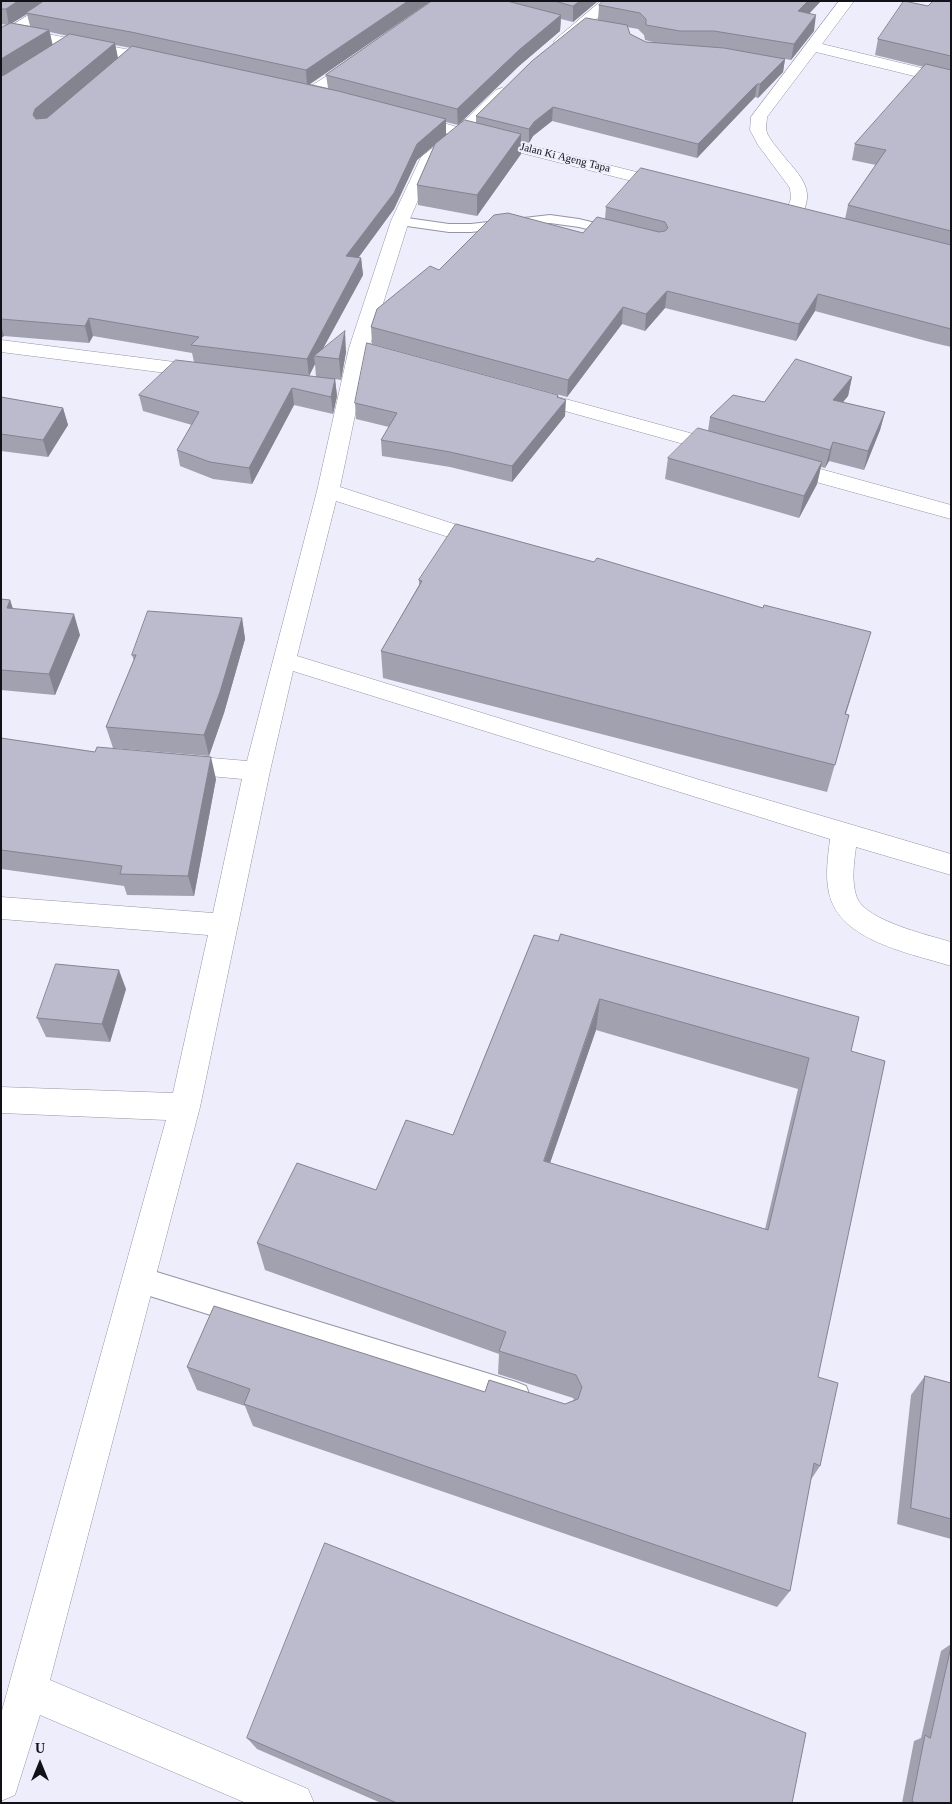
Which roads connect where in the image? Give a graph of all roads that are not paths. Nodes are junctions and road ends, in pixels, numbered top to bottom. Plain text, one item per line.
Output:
1 (62, 1) edge
2 (610, 1) edge
3 (847, 1) edge
4 (557, 24) edge
5 (580, 27) junction
6 (601, 28) edge
7 (6, 33) edge
8 (71, 43) junction
9 (812, 46) junction
10 (547, 53) edge
11 (366, 56) edge
12 (49, 57) edge
13 (180, 65) edge
14 (778, 65) edge
15 (798, 68) junction
16 (951, 80) edge
17 (510, 84) edge
18 (293, 89) edge
19 (312, 94) junction
20 (335, 99) edge
21 (393, 114) edge
22 (461, 133) junction
23 (684, 189) edge
24 (775, 211) edge
25 (793, 215) junction
26 (811, 220) edge
27 (400, 221) junction
28 (632, 236) edge
29 (1, 346) edge
30 (226, 374) edge
31 (512, 390) edge
32 (328, 491) junction
33 (951, 512) edge
34 (508, 548) edge
35 (284, 660) junction
36 (159, 763) edge
37 (257, 771) junction
38 (844, 834) junction
39 (951, 865) edge
40 (1, 908) edge
41 (225, 925) junction
42 (951, 954) edge
43 (1, 1100) edge
44 (185, 1107) junction
45 (137, 1279) junction
46 (543, 1404) edge
47 (28, 1690) junction
48 (1, 1781) edge
49 (294, 1803) edge

1 - 7 street
2 - 5 street
3 - 9 street
4 - 5 street
5 - 6 street
5 - 10 street
7 - 8 street
8 - 12 street
8 - 13 street
9 - 15 street
9 - 16 street
11 - 19 street
14 - 15 street
15 - 25 street
17 - 22 street
18 - 19 street
19 - 20 street
21 - 22 street, Jalan Ki Ageng Tapa
22 - 23 street, Jalan Ki Ageng Tapa
22 - 27 street
24 - 25 street
25 - 26 street
27 - 28 lane
27 - 32 street
29 - 30 street
31 - 33 street
32 - 34 street
32 - 35 street
35 - 37 street
35 - 38 street
36 - 37 street
37 - 41 street
38 - 39 street
38 - 42 street
40 - 41 street
41 - 44 street
43 - 44 street
44 - 45 street
45 - 46 lane
45 - 47 street
47 - 48 street
47 - 49 street

